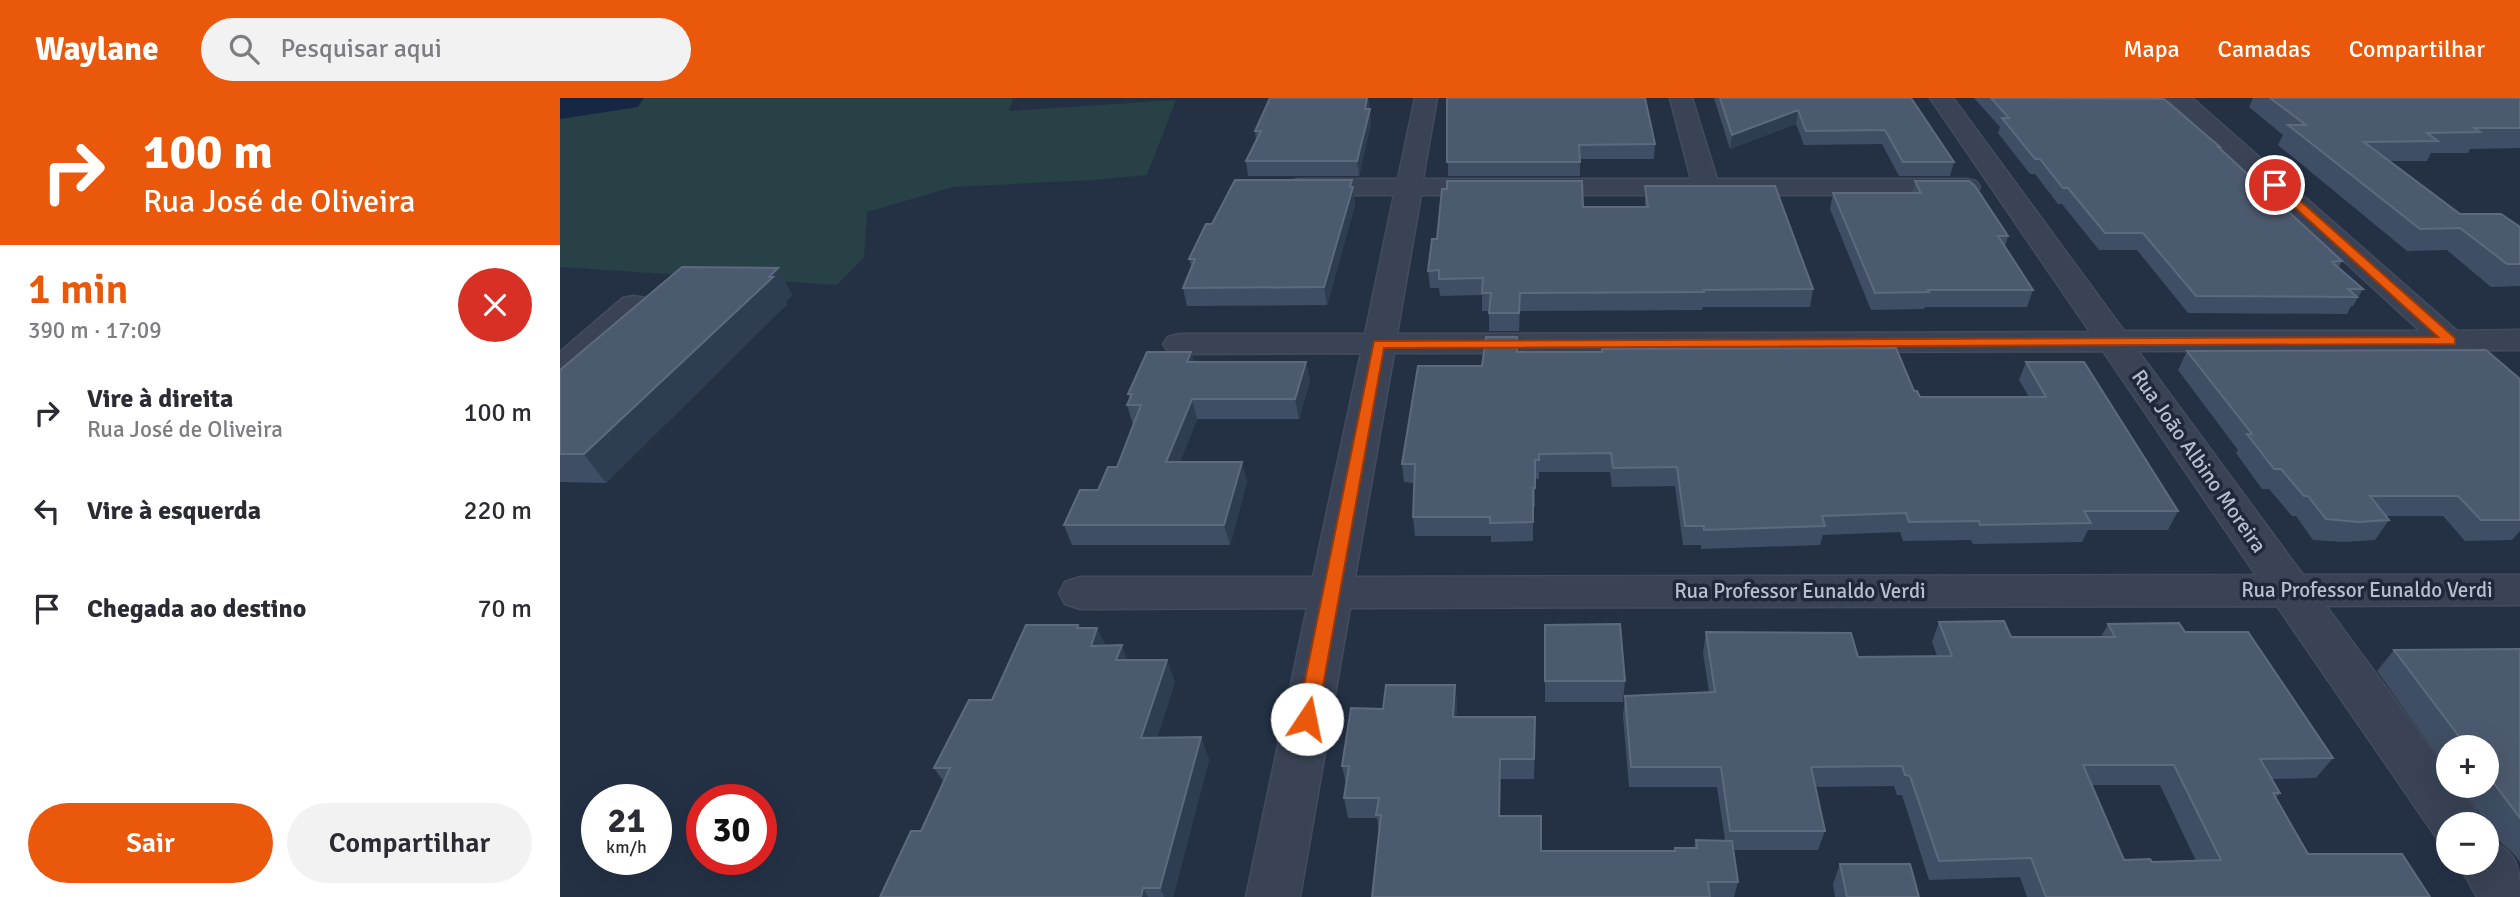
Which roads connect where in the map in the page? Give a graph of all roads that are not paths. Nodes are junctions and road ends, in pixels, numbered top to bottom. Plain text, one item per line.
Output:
1 (1426, 98) edge
2 (1681, 98) edge
3 (1941, 98) edge
4 (2178, 98) edge
5 (1279, 187) edge
6 (1409, 187) junction
7 (1706, 187) junction
8 (2004, 187) junction
9 (634, 306) edge
10 (2520, 340) edge
11 (2450, 341) junction
12 (2114, 342) junction
13 (1179, 344) dead end
14 (1378, 344) junction
15 (560, 369) edge
16 (2520, 590) edge
17 (2290, 591) junction
18 (1332, 592) junction
19 (1080, 593) dead end
20 (2447, 812) edge
21 (2492, 875) edge
22 (1273, 897) edge
23 (2508, 897) edge

1 - 6 street
2 - 7 street
3 - 8 street, Rua João Albino Moreira
4 - 11 street
5 - 6 street
6 - 7 street
6 - 14 street
7 - 8 street
8 - 12 street, Rua João Albino Moreira
9 - 15 street
10 - 11 street
11 - 12 street
12 - 14 street
12 - 17 street, Rua João Albino Moreira
13 - 14 street
14 - 18 street
16 - 17 street, Rua Professor Eunaldo Verdi
17 - 18 street, Rua Professor Eunaldo Verdi
17 - 20 street, Rua João Albino Moreira
18 - 19 street, Rua Professor Eunaldo Verdi
18 - 22 street
21 - 23 street

